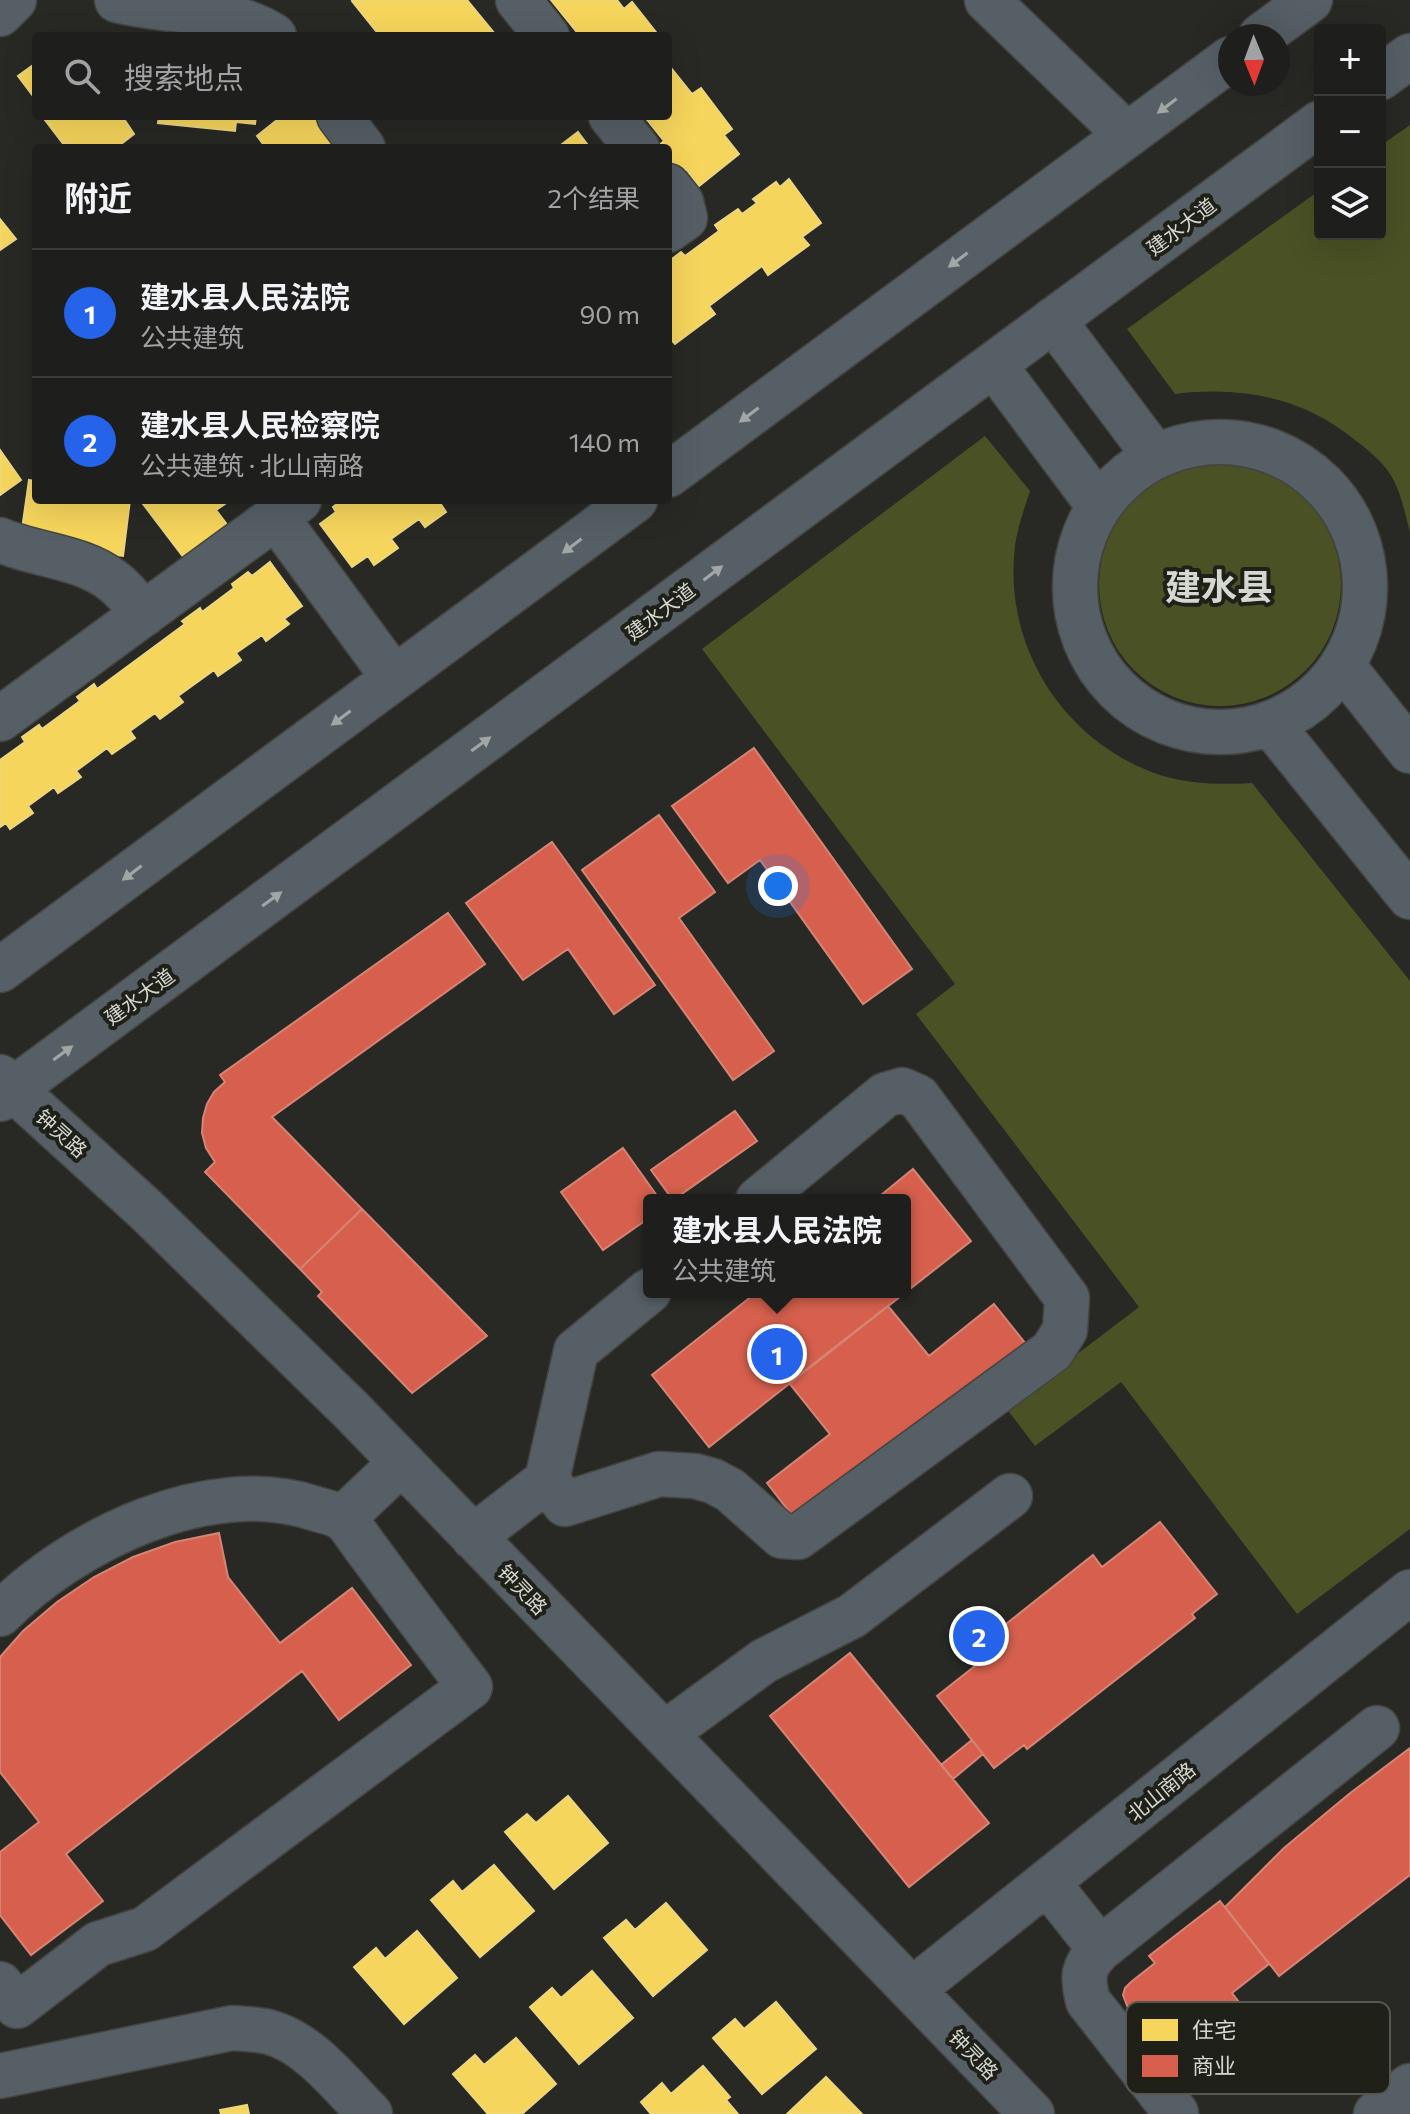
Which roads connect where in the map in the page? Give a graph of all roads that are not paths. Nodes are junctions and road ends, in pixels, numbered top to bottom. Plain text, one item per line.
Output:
1 (14, 0) edge
2 (117, 0) edge
3 (518, 0) edge
4 (987, 0) edge
5 (1310, 0) edge
6 (0, 14) edge
7 (1277, 24) edge
8 (266, 32) edge
9 (544, 32) edge
10 (1218, 68) edge
11 (342, 120) edge
12 (614, 120) edge
13 (1314, 127) edge
14 (1127, 135) junction
15 (360, 144) edge
16 (634, 144) edge
17 (672, 191) edge
18 (672, 227) edge
19 (1053, 320) junction
20 (994, 365) junction
21 (1155, 456) junction
22 (672, 472) edge
23 (630, 504) edge
24 (1099, 506) junction
25 (288, 508) edge
26 (0, 540) edge
27 (144, 614) junction
28 (1342, 665) junction
29 (394, 678) junction
30 (0, 719) edge
31 (1270, 723) junction
32 (1410, 751) edge
33 (1410, 897) edge
34 (0, 970) edge
35 (4, 1089) edge
36 (765, 1194) edge
37 (643, 1296) edge
38 (401, 1463) junction
39 (547, 1480) junction
40 (1010, 1496) dead end
41 (343, 1518) junction
42 (473, 1537) junction
43 (1410, 1592) edge
44 (0, 1614) edge
45 (1377, 1728) dead end
46 (664, 1734) junction
47 (1047, 1882) junction
48 (1100, 1949) junction
49 (0, 1984) edge
50 (912, 1990) junction
51 (1126, 2049) edge
52 (0, 2076) edge
53 (1410, 2086) edge
54 (1161, 2094) edge
55 (370, 2114) edge
56 (1032, 2114) edge
57 (1175, 2114) edge
58 (1376, 2114) edge

1 - 6 street
2 - 8 street
3 - 9 street
4 - 14 street
5 - 7 main road
10 -> 14 main road
11 - 15 street
12 - 16 street
13 - 19 main road, 建水大道
14 -> 22 main road
17 - 18 street
19 - 20 main road, 建水大道
19 - 21 street
20 - 24 street
35 -> 20 main road, 建水大道
21 - 24 street
21 - 28 street
23 -> 29 main road
24 - 31 street
25 - 27 street
25 - 29 street
26 - 27 street
27 - 30 street
28 - 31 street
28 - 32 street
29 -> 34 main road
31 - 33 street
35 - 38 street, 钟灵路
36 - 39 street
37 - 39 street
38 - 41 street
38 - 42 street, 钟灵路
39 - 42 street
40 - 46 street
41 - 44 street
41 - 49 street
42 - 46 street, 钟灵路
43 - 47 street, 北山南路
45 - 48 street
46 - 50 street, 钟灵路
47 - 48 street
47 - 50 street, 北山南路
48 - 51 street
50 - 56 street, 钟灵路
52 - 55 street
53 - 58 street
54 - 57 street

